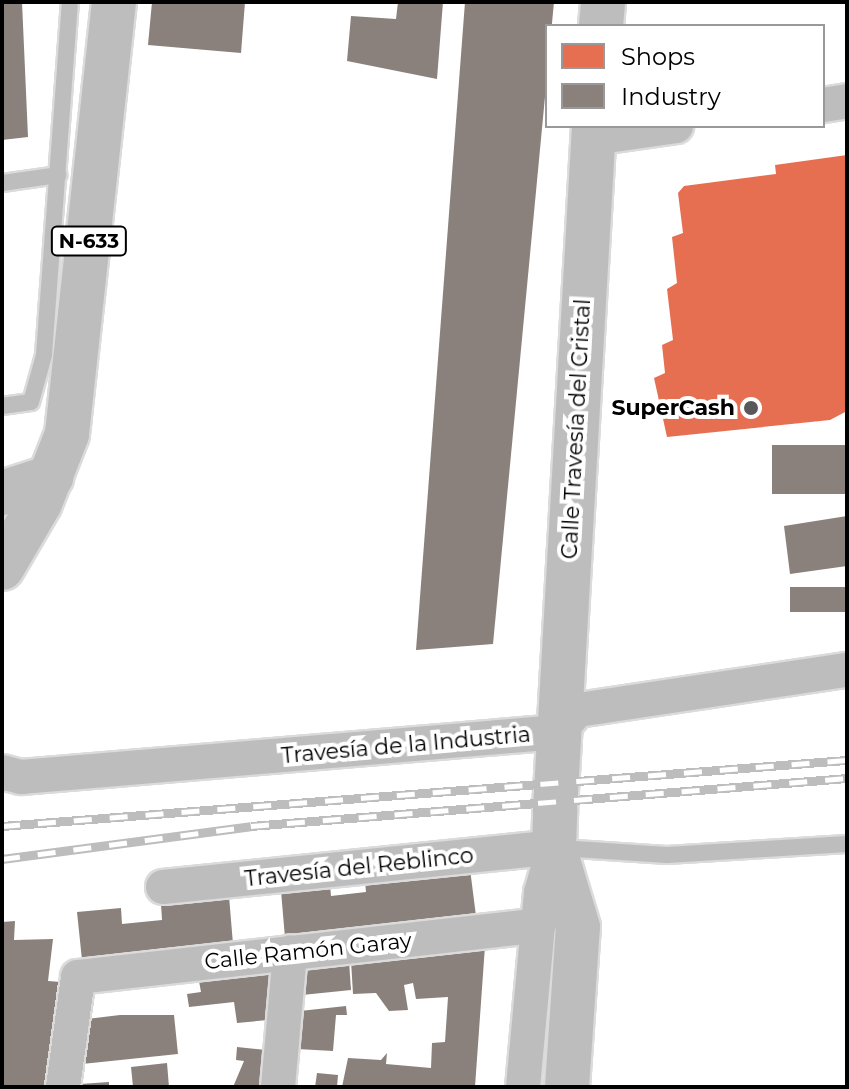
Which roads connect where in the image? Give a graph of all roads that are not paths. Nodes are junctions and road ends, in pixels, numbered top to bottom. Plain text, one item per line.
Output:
1 (70, 2) edge
2 (114, 2) edge
3 (603, 2) edge
4 (601, 24) edge
5 (847, 101) edge
6 (825, 105) edge
7 (648, 128) edge
8 (593, 132) edge
9 (58, 175) junction
10 (2, 183) edge
11 (2, 406) edge
12 (51, 477) junction
13 (2, 493) edge
14 (2, 568) edge
15 (847, 670) edge
16 (558, 732) junction
17 (2, 772) edge
18 (847, 844) edge
19 (554, 847) junction
20 (163, 887) dead end
21 (558, 926) junction
22 (290, 953) junction
23 (63, 1087) edge
24 (278, 1087) edge
25 (523, 1087) edge
26 (567, 1087) edge

1 - 9 lane
2 - 12 main road, N-633
3 - 4 main road
5 - 6 street
7 - 8 street
8 - 16 main road, Calle Travesía del Cristal
9 - 10 lane
9 - 11 lane
12 - 13 main road
12 - 14 main road
15 - 16 street, Travesía de la Industria
16 - 17 street, Travesía de la Industria
16 - 19 main road, Calle Travesía del Cristal
18 - 19 lane
19 - 20 street, Travesía del Reblinco
19 - 21 main road, Calle Travesía del Cristal
21 - 22 street, Calle Ramón Garay
21 - 25 street
21 - 26 main road
22 - 23 street, Calle Ramón Garay
22 - 24 street

